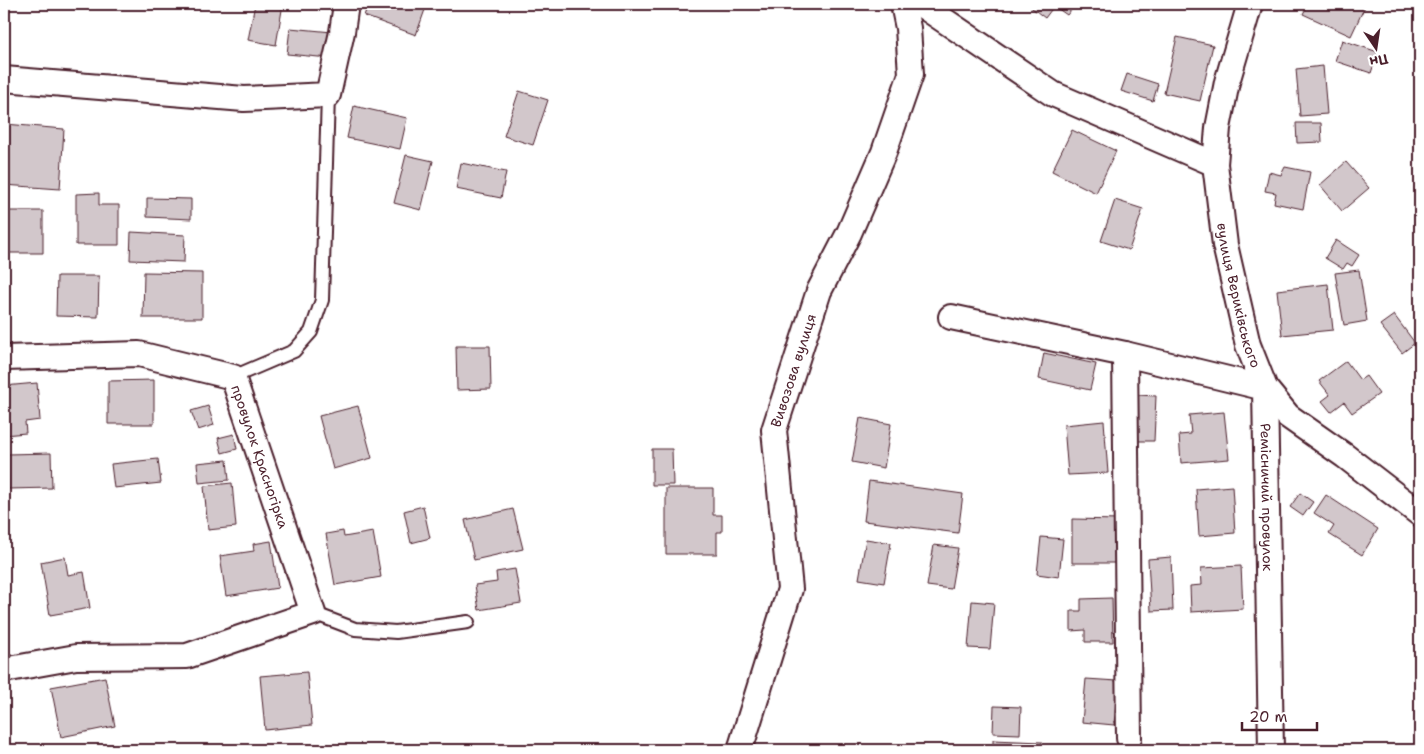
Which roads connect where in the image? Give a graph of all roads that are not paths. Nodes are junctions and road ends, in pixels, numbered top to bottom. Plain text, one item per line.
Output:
1 (346, 4) edge
2 (903, 4) edge
3 (920, 4) edge
4 (1250, 4) edge
5 (4, 79) edge
6 (328, 94) junction
7 (1215, 164) junction
8 (951, 317) dead end
9 (1125, 354) junction
10 (4, 358) edge
11 (233, 377) junction
12 (1266, 388) junction
13 (1420, 514) edge
14 (313, 614) junction
15 (468, 622) dead end
16 (4, 670) edge
17 (1129, 738) dead end
18 (740, 750) edge
19 (1271, 750) edge

1 - 6 street
2 - 18 street, Вивозова вулиця
3 - 7 street
4 - 7 street, вулиця Вериківського
5 - 6 street
6 - 11 lane
7 - 12 street, вулиця Вериківського
8 - 9 street
9 - 12 street
9 - 17 street
10 - 11 street, провулок Красногірка
11 - 14 street, провулок Красногірка
12 - 13 street, вулиця Вериківського
12 - 19 street, Ремісничий провулок
14 - 15 lane
14 - 16 street

